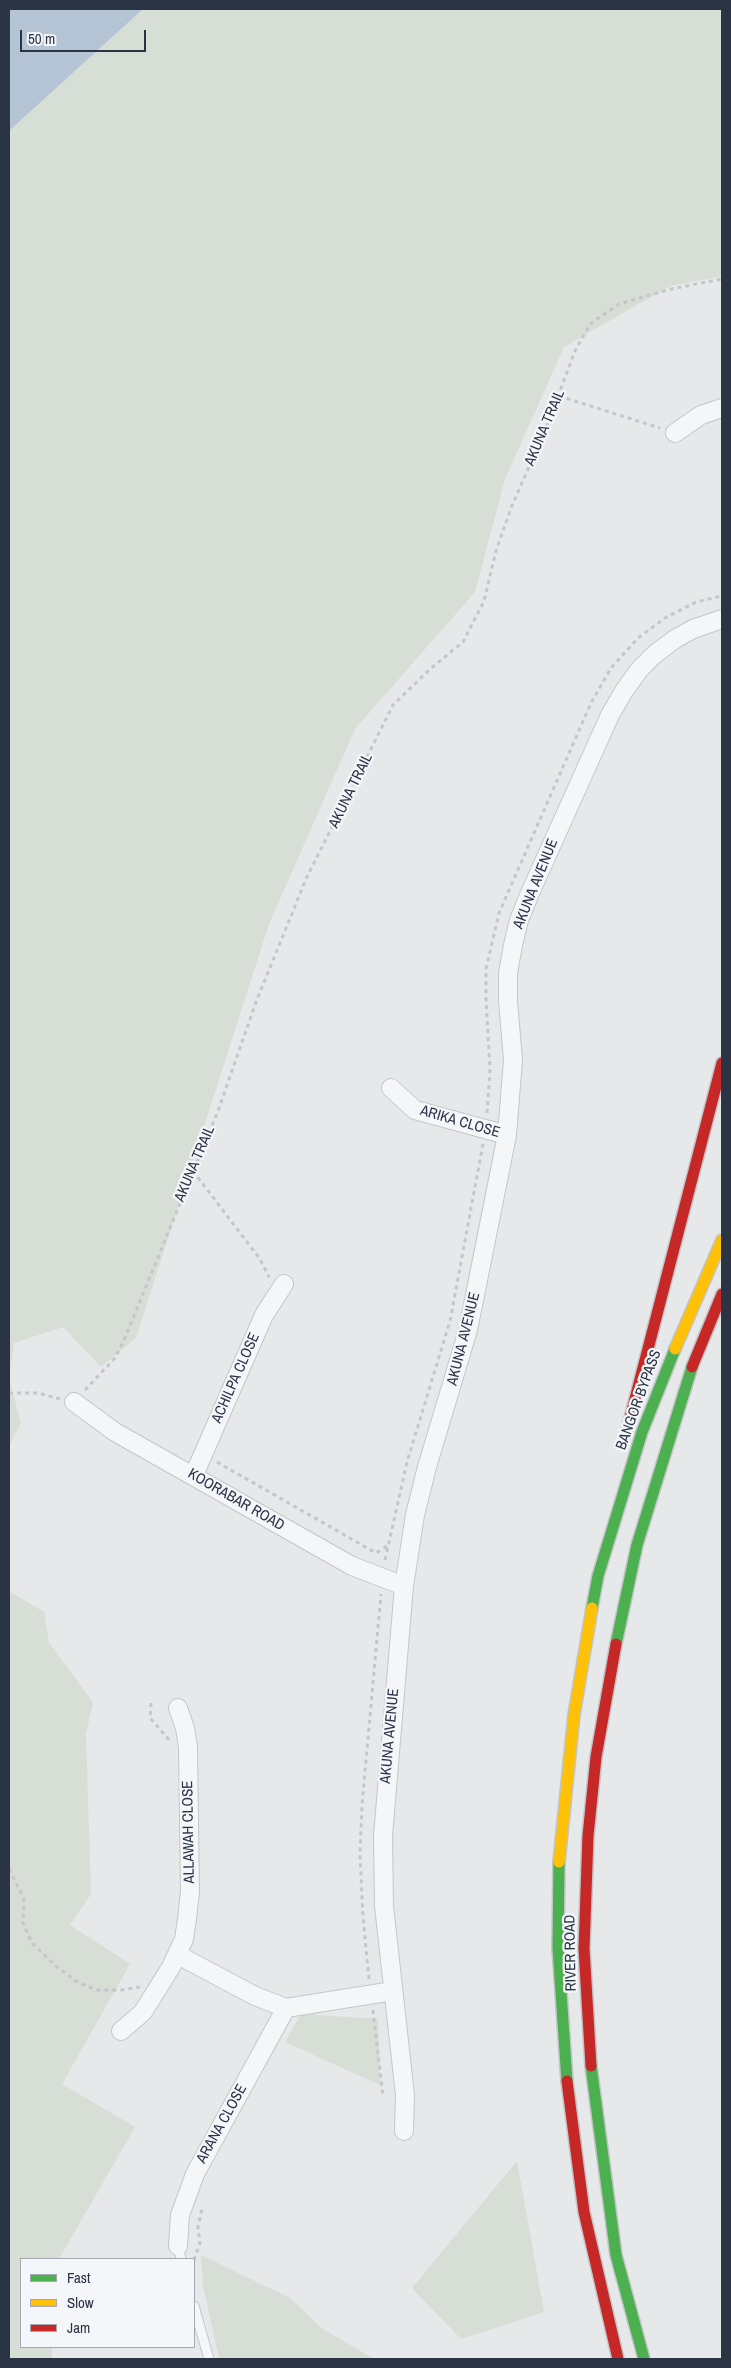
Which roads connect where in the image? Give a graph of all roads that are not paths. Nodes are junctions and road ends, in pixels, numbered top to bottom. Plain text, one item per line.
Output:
1 (722, 408) edge
2 (675, 433) road end
3 (722, 620) edge
4 (722, 1063) edge
5 (391, 1088) dead end
6 (506, 1135) junction
7 (722, 1240) edge
8 (280, 1289) road end
9 (722, 1294) edge
10 (696, 1393) dead end
11 (74, 1402) road end
12 (623, 1445) dead end
13 (194, 1475) junction
14 (609, 1500) dead end
15 (637, 1545) junction
16 (598, 1576) junction
17 (404, 1586) junction
18 (178, 1708) dead end
19 (178, 1955) junction
20 (393, 1991) junction
21 (286, 2008) junction
22 (120, 2031) dead end
23 (404, 2131) dead end
24 (179, 2252) edge
25 (195, 2310) edge
26 (209, 2359) edge
27 (618, 2359) edge
28 (644, 2359) edge

1 - 2 street
3 - 6 street, AKUNA AVENUE
4 - 12 main road
5 - 6 street, ARIKA CLOSE
6 - 17 street, AKUNA AVENUE
7 - 16 main road, BANGOR BYPASS
8 - 13 street, ACHILPA CLOSE
9 - 15 main road
10 - 15 main road
11 - 13 street, KOORABAR ROAD
13 - 17 street, KOORABAR ROAD
14 - 16 main road
15 - 28 main road, RIVER ROAD
16 - 27 main road, RIVER ROAD
17 - 20 street, AKUNA AVENUE
18 - 19 street, ALLAWAH CLOSE
19 - 21 street
19 - 22 street, ALLAWAH CLOSE
20 - 21 street
20 - 23 street, AKUNA AVENUE
21 - 24 street, ARANA CLOSE
25 - 26 lane

